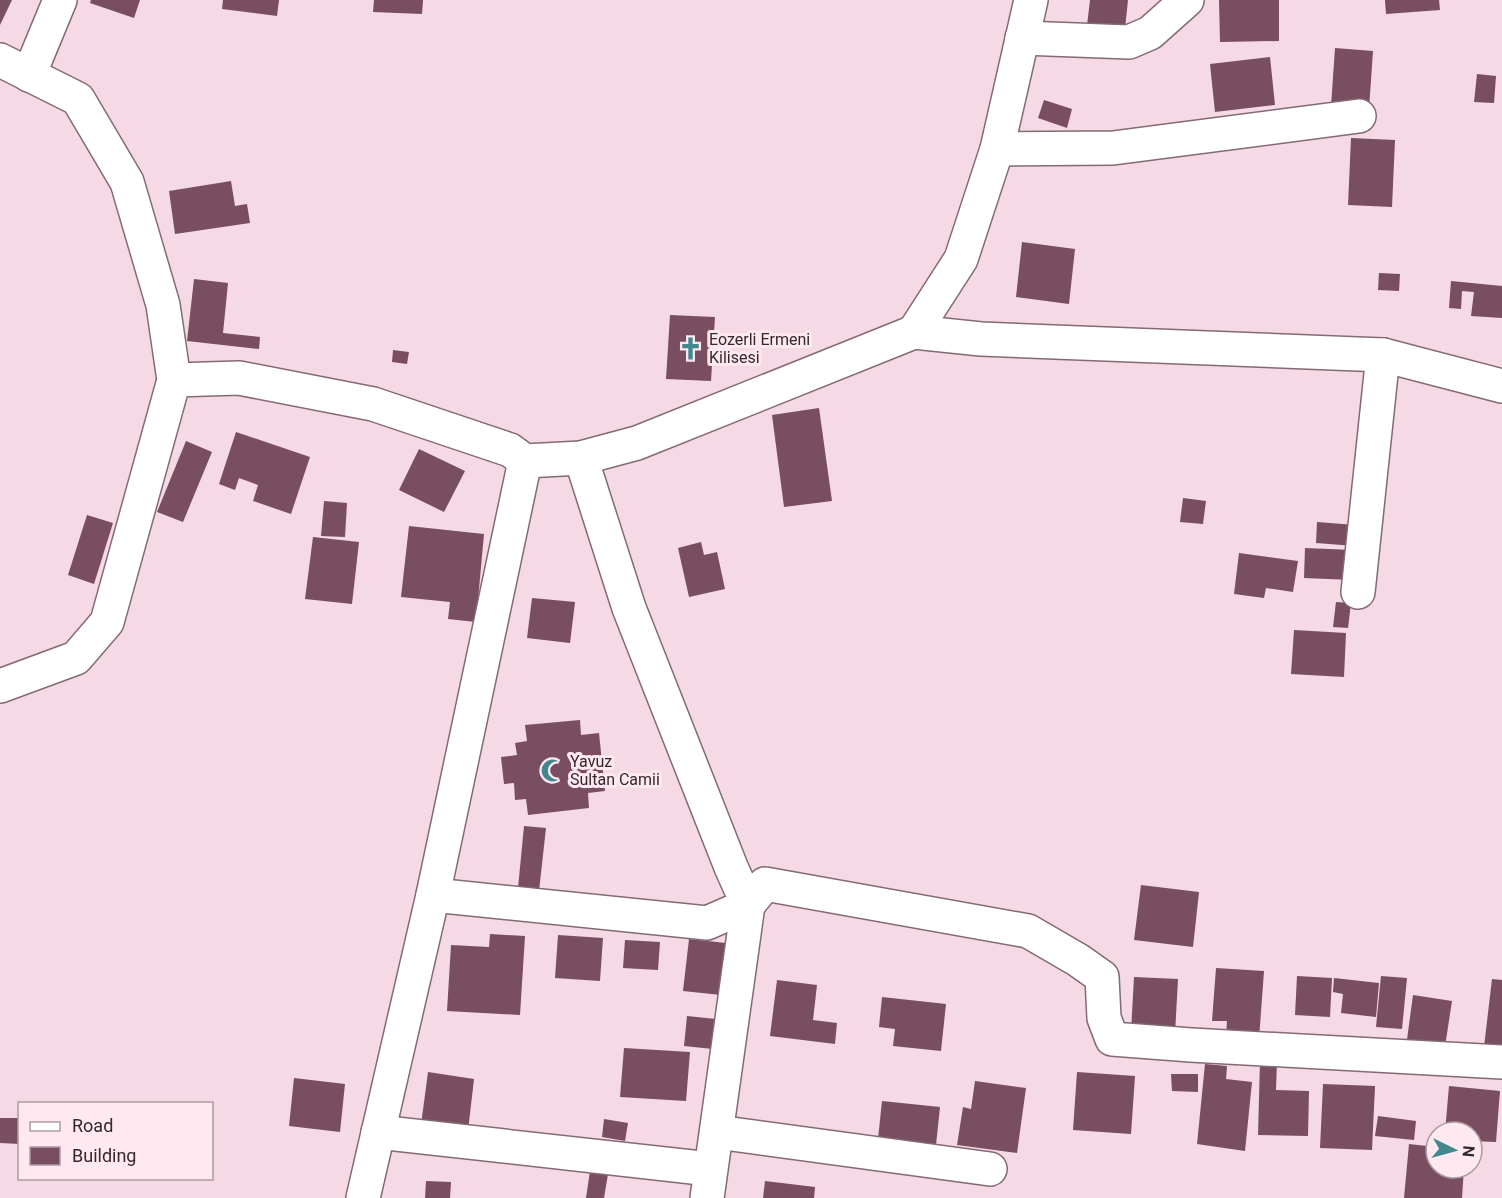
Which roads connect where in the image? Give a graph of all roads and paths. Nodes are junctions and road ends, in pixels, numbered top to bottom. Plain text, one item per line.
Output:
1 (60, 0) edge
2 (1030, 0) edge
3 (1187, 0) edge
4 (1022, 38) junction
5 (0, 60) edge
6 (29, 75) junction
7 (1359, 116) dead end
8 (997, 149) junction
9 (914, 332) junction
10 (1383, 355) junction
11 (174, 380) junction
12 (1502, 386) edge
13 (581, 458) junction
14 (525, 461) junction
15 (1358, 592) dead end
16 (0, 686) edge
17 (433, 895) junction
18 (748, 905) junction
19 (1502, 1062) edge
20 (378, 1132) junction
21 (717, 1132) junction
22 (990, 1169) dead end
23 (709, 1184) edge
24 (363, 1198) edge

1 - 6 street
2 - 4 street
3 - 4 street
4 - 8 street
5 - 6 street
6 - 11 street
7 - 8 street
8 - 9 street
9 - 10 street
9 - 13 street
10 - 12 street
10 - 15 street
11 - 14 street
11 - 16 street
13 - 14 street
13 - 18 street
14 - 17 street
17 - 18 street
17 - 20 street
18 - 19 street
18 - 21 street
20 - 23 street
20 - 24 street
21 - 22 street
21 - 23 street

